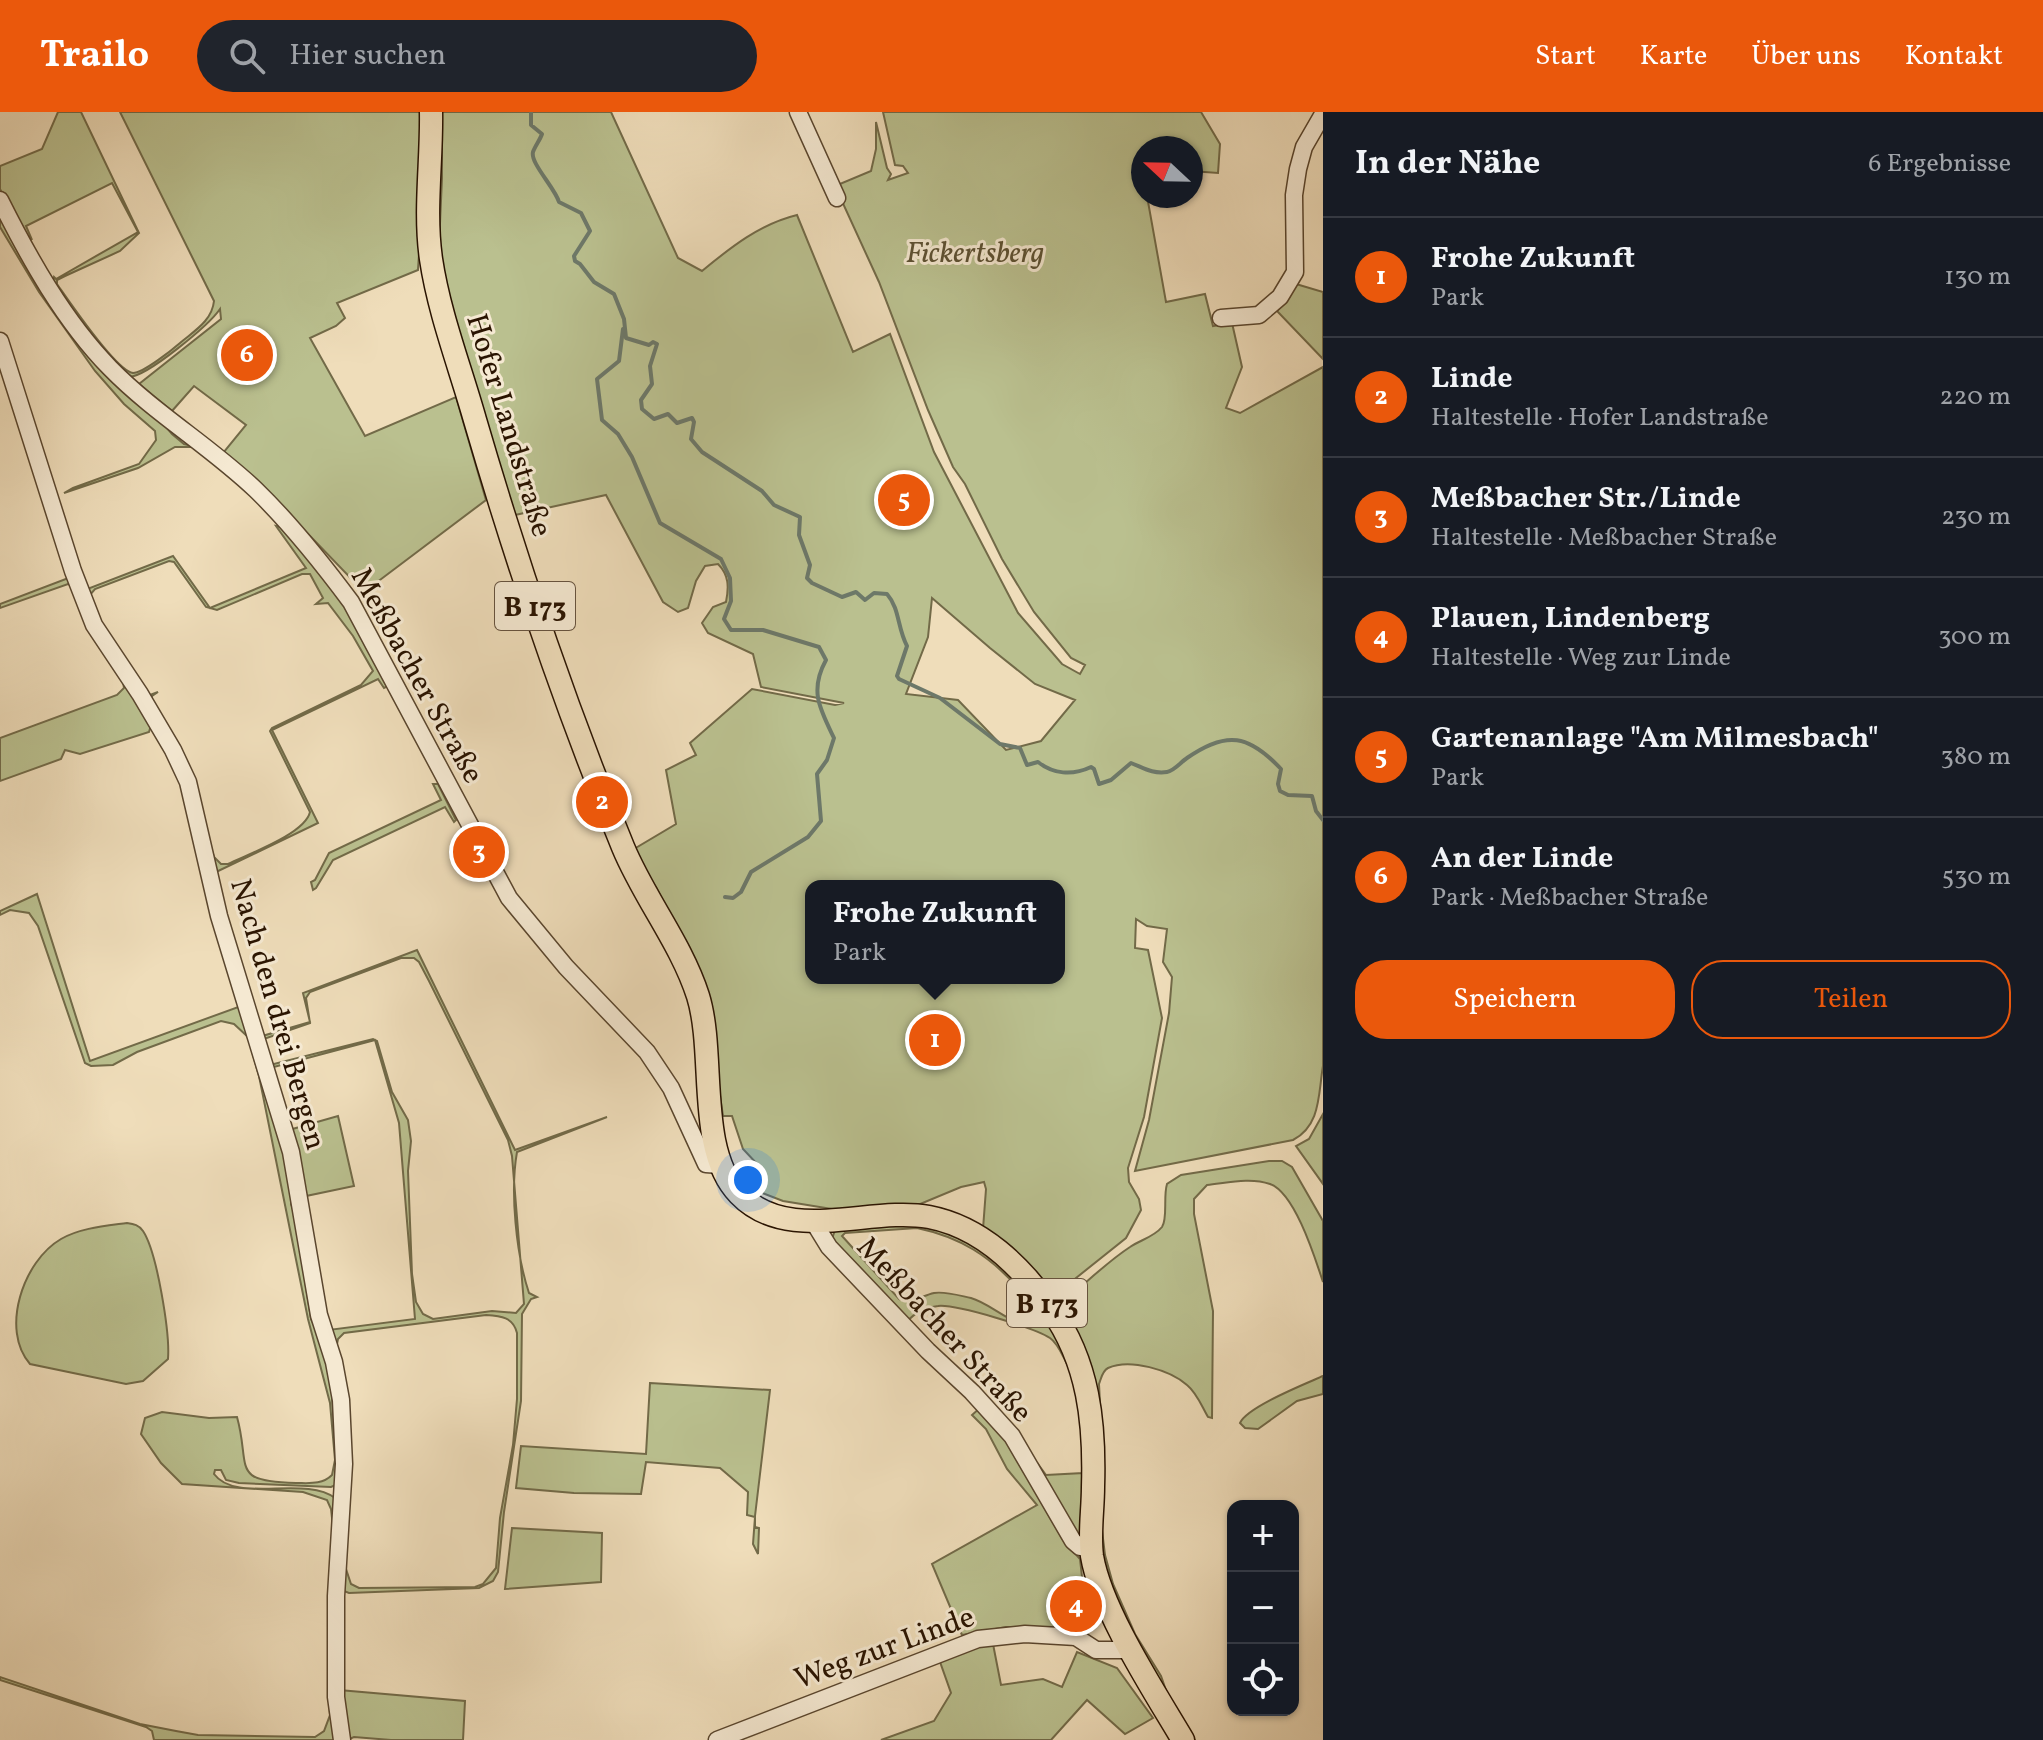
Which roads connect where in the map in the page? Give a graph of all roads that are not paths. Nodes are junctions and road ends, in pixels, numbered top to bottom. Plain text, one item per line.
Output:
1 (431, 112) edge
2 (798, 112) edge
3 (1323, 114) edge
4 (837, 198) dead end
5 (0, 200) edge
6 (1221, 318) dead end
7 (0, 341) edge
8 (720, 1165) junction
9 (813, 1221) junction
10 (1091, 1549) junction
11 (1102, 1591) junction
12 (1076, 1637) junction
13 (1132, 1650) junction
14 (342, 1740) edge
15 (717, 1740) edge
16 (1183, 1740) edge

1 - 8 main road, Hofer Landstraße / B 173
2 - 4 street
3 - 6 street
5 - 8 street, Meßbacher Straße
7 - 14 street, Nach den drei Bergen
8 - 9 main road, Hofer Landstraße / B 173
9 - 10 street, Meßbacher Straße
9 - 10 main road, Hofer Landstraße / B 173
10 - 11 main road, Hofer Landstraße / B 173
11 - 12 street
11 - 13 main road, Hofer Landstraße / B 173
12 - 13 street, Weg zur Linde
12 - 15 street, Weg zur Linde
13 - 16 main road, Hofer Landstraße / B 173

